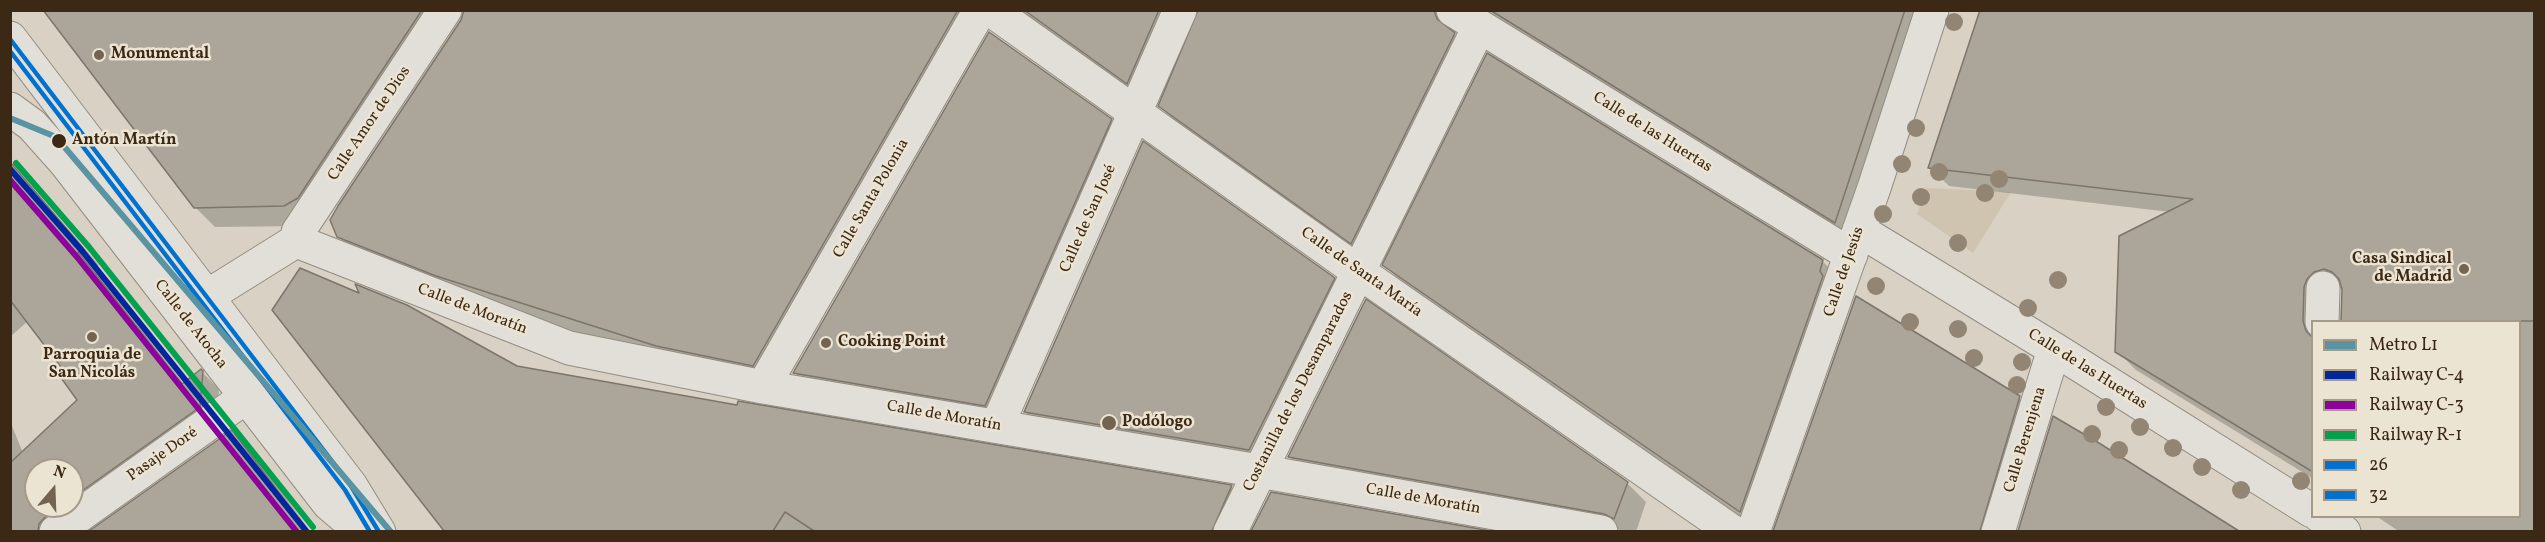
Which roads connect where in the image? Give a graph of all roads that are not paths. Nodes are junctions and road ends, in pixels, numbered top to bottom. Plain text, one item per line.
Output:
1 (445, 10) edge
2 (980, 10) edge
3 (991, 10) edge
4 (1180, 10) edge
5 (1932, 10) edge
6 (1466, 19) edge
7 (10, 38) edge
8 (16, 113) edge
9 (1136, 113) junction
10 (301, 241) junction
11 (1855, 243) junction
12 (1359, 272) junction
13 (2323, 288) dead end
14 (206, 297) junction
15 (2322, 320) edge
16 (2054, 349) junction
17 (764, 387) junction
18 (258, 388) junction
19 (997, 426) junction
20 (1259, 471) junction
21 (2311, 511) edge
22 (2323, 518) edge
23 (56, 531) edge
24 (362, 531) edge
25 (379, 531) edge
26 (1230, 531) edge
27 (1601, 531) edge
28 (1733, 531) edge
29 (1753, 531) edge
30 (1998, 531) edge
31 (2344, 531) edge

1 - 10 street, Calle Amor de Dios
2 - 17 street, Calle Santa Polonia
3 - 9 street, Calle de Santa María
4 - 9 street, Calle de San José
5 - 11 street, Calle de Jesús
6 - 11 street, Calle de las Huertas
6 - 12 street, Costanilla de los Desamparados
7 - 14 street, Calle de Atocha
8 - 18 street, Calle de Atocha
9 - 12 street, Calle de Santa María
9 - 19 street, Calle de San José
10 - 14 street
10 - 17 street, Calle de Moratín
11 - 16 street, Calle de las Huertas
11 - 29 street, Calle de Jesús
12 - 20 street, Costanilla de los Desamparados
12 - 28 street, Calle de Santa María
13 - 15 street
14 - 18 street, Calle de Atocha
16 - 21 street, Calle de las Huertas
16 - 30 street, Calle Berenjena
17 - 19 street, Calle de Moratín
18 - 23 street, Pasaje Doré
18 - 24 street, Calle de Atocha
18 - 25 street, Calle de Atocha
19 - 20 street, Calle de Moratín
20 - 26 street, Costanilla de los Desamparados
20 - 27 street, Calle de Moratín
22 - 31 street

